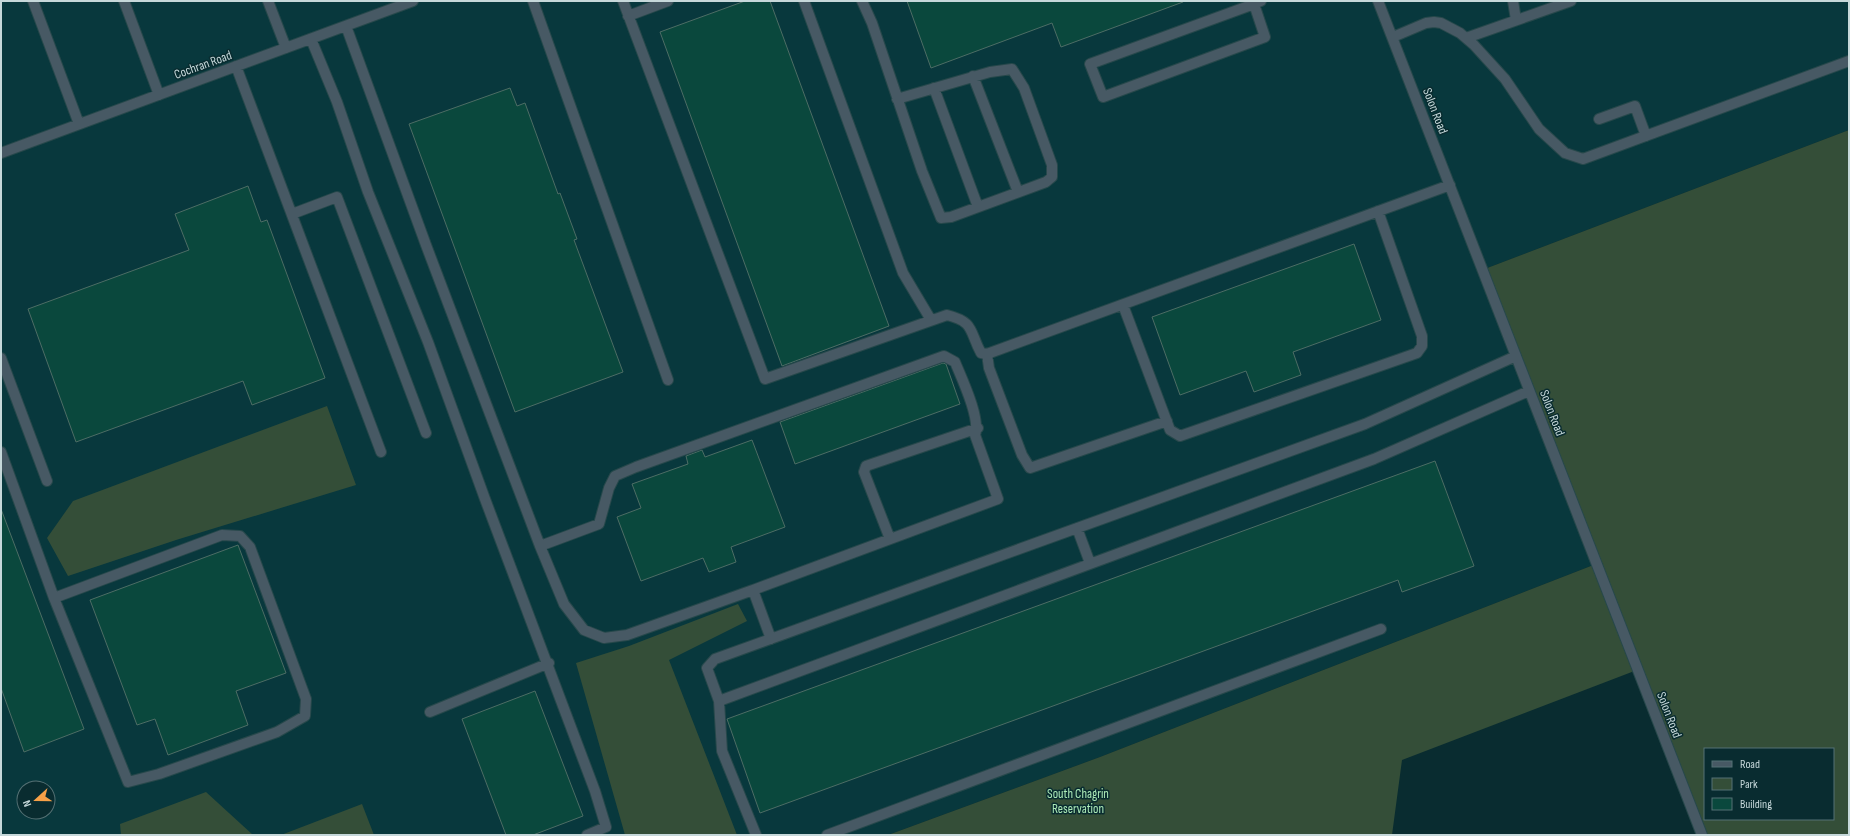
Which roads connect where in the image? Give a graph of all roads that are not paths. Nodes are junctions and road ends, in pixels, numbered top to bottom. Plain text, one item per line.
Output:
1 (33, 1) edge
2 (124, 1) edge
3 (268, 1) edge
4 (413, 1) edge
5 (533, 1) edge
6 (623, 1) edge
7 (668, 1) edge
8 (804, 1) edge
9 (862, 1) edge
10 (1378, 1) edge
11 (1513, 1) edge
12 (1571, 1) edge
13 (1256, 2) edge
14 (1552, 4) edge
15 (628, 16) junction
16 (1516, 20) junction
17 (346, 26) junction
18 (1393, 37) junction
19 (1466, 38) junction
20 (311, 39) junction
21 (286, 48) junction
22 (1849, 61) edge
23 (236, 66) junction
24 (973, 76) junction
25 (934, 88) junction
26 (159, 95) junction
27 (897, 99) junction
28 (1599, 120) dead end
29 (79, 124) junction
30 (1646, 136) junction
31 (1, 153) edge
32 (1450, 185) junction
33 (1018, 192) junction
34 (978, 207) junction
35 (1378, 211) junction
36 (292, 214) junction
37 (1123, 305) junction
38 (932, 320) junction
39 (987, 354) junction
40 (1516, 356) junction
41 (1, 358) edge
42 (668, 380) dead end
43 (1529, 391) junction
44 (1167, 421) junction
45 (978, 428) junction
46 (426, 433) dead end
47 (1, 452) edge
48 (381, 452) dead end
49 (47, 481) dead end
50 (1077, 528) junction
51 (890, 539) junction
52 (540, 546) junction
53 (1090, 563) junction
54 (753, 590) junction
55 (54, 598) junction
56 (1381, 629) dead end
57 (771, 639) junction
58 (548, 663) junction
59 (719, 701) junction
60 (430, 712) dead end
61 (587, 835) edge
62 (756, 835) edge
63 (826, 835) edge
64 (1702, 835) edge

1 - 29 street
2 - 26 street
3 - 21 street
4 - 17 street, Cochran Road
5 - 42 street
6 - 15 street
7 - 15 street
8 - 38 street
9 - 27 street
10 - 18 street, Solon Road
11 - 16 street
12 - 14 street
13 - 13 street
14 - 16 street
15 - 38 street
16 - 19 street
17 - 20 street, Cochran Road
17 - 52 street
18 - 19 street
18 - 32 street, Solon Road
19 - 30 street
20 - 21 street, Cochran Road
20 - 58 street
21 - 23 street, Cochran Road
22 - 30 street
23 - 26 street, Cochran Road
23 - 36 street
24 - 25 street
24 - 33 street
24 - 33 street
25 - 27 street
25 - 34 street
26 - 29 street, Cochran Road
27 - 34 street
28 - 30 street
29 - 31 street, Cochran Road
32 - 35 street
32 - 40 street, Solon Road
33 - 34 street
35 - 37 street
35 - 44 street
36 - 46 street
36 - 48 street
37 - 39 street
37 - 44 street
38 - 39 street
39 - 44 street
40 - 43 street, Solon Road
40 - 50 street
41 - 49 street
43 - 53 street
43 - 64 street, Solon Road
45 - 51 street
45 - 51 street
45 - 52 street
47 - 55 street
50 - 53 street
50 - 57 street
51 - 54 street
52 - 54 street
53 - 59 street
54 - 57 street
55 - 55 street
56 - 63 street
57 - 59 street
58 - 60 street
58 - 61 street
59 - 62 street

